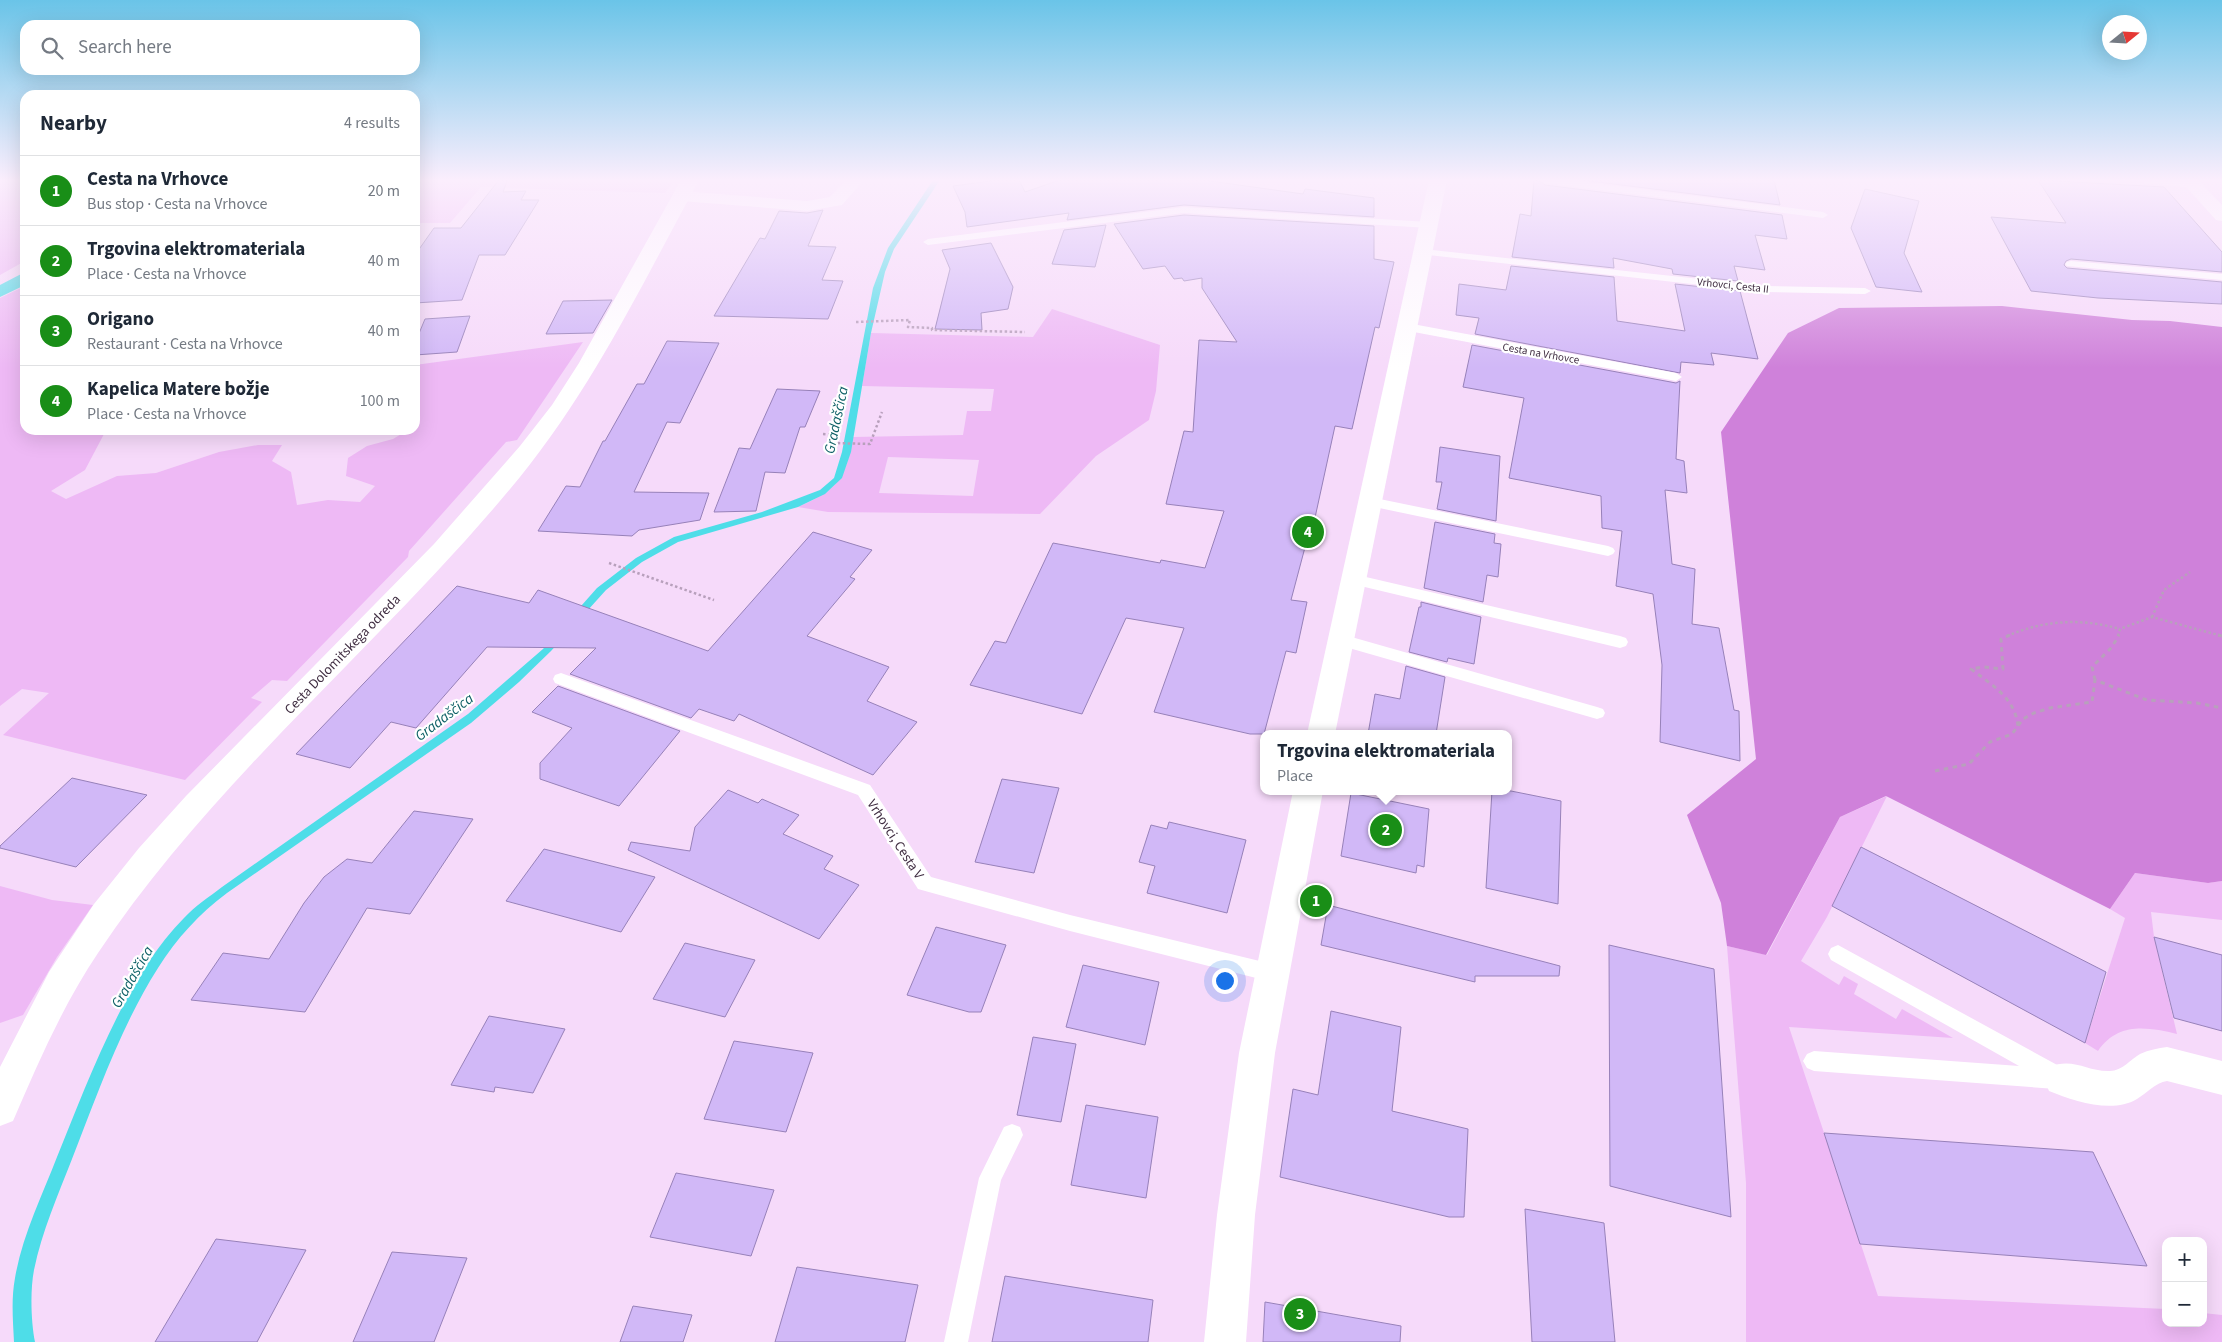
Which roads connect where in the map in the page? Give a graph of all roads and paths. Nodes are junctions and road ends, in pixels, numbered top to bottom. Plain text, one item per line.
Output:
1 (656, 243) edge
2 (1425, 243) edge
3 (1423, 252) junction
4 (2071, 264) dead end
5 (2222, 277) edge
6 (1865, 291) dead end
7 (856, 322) dead end
8 (1407, 327) junction
9 (1025, 332) dead end
10 (1676, 376) dead end
11 (882, 412) dead end
12 (823, 434) dead end
13 (1370, 502) junction
14 (1608, 551) dead end
15 (609, 563) dead end
16 (2190, 572) dead end
17 (1353, 579) junction
18 (714, 600) dead end
19 (2152, 617) junction
20 (2120, 629) junction
21 (2222, 636) edge
22 (1340, 640) junction
23 (1620, 642) dead end
24 (561, 679) dead end
25 (2095, 680) junction
26 (2222, 708) edge
27 (1597, 713) dead end
28 (2018, 726) junction
29 (1322, 730) edge
30 (1935, 771) dead end
31 (1307, 795) edge
32 (1838, 954) dead end
33 (1272, 973) junction
34 (1814, 1061) dead end
35 (2222, 1078) edge
36 (2062, 1080) junction
37 (0, 1108) edge
38 (1012, 1135) dead end
39 (956, 1342) edge
40 (1225, 1342) edge

1 - 37 street, Cesta Dolomitskega odreda
2 - 3 street
3 - 6 lane, Vrhovci, Cesta II
3 - 8 street
4 - 5 lane
7 - 9 path
8 - 10 lane, Cesta na Vrhovce
8 - 13 street
11 - 12 path
13 - 14 lane
13 - 17 street
15 - 18 path
16 - 19 path
17 - 22 street
17 - 23 lane
19 - 20 path
19 - 21 path
20 - 25 path
20 - 28 path
22 - 27 lane
22 - 29 street
24 - 33 lane, Vrhovci, Cesta V
25 - 26 path
25 - 28 path
28 - 30 path
31 - 33 street
32 - 36 lane
33 - 40 street
34 - 36 lane
35 - 36 street
38 - 39 lane

